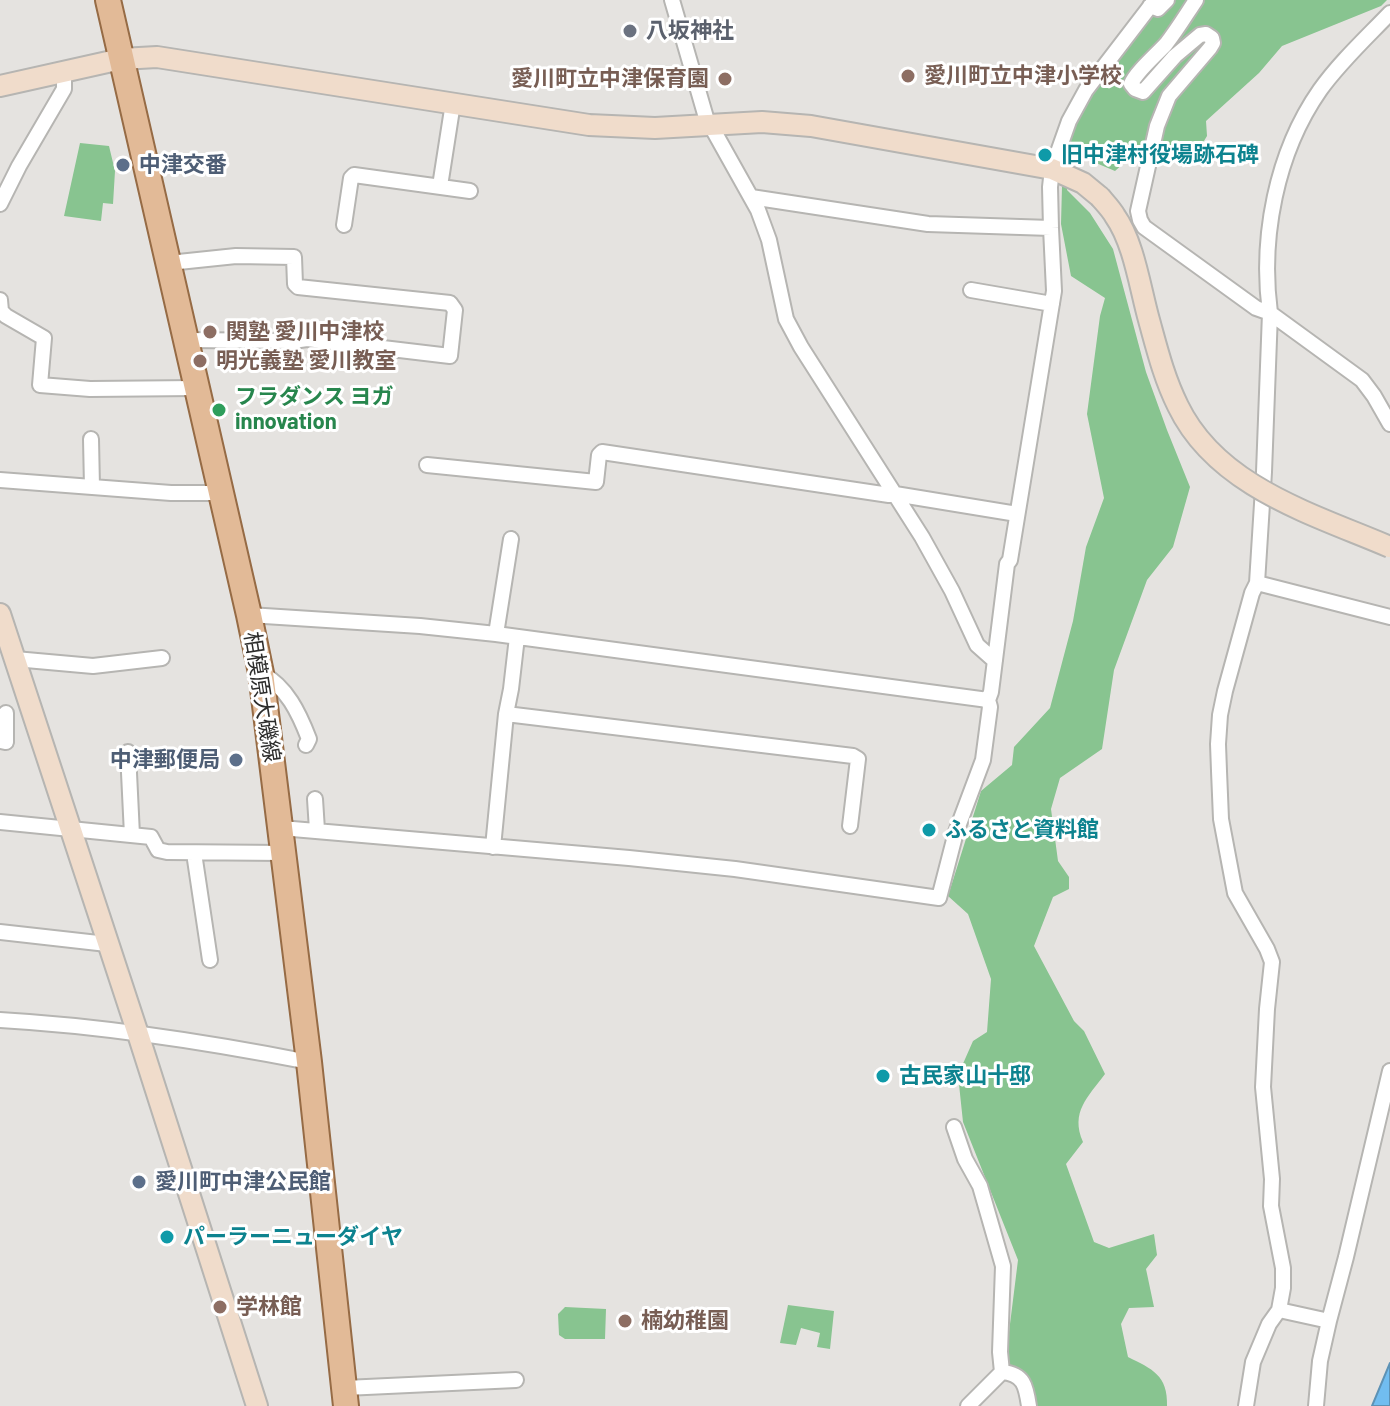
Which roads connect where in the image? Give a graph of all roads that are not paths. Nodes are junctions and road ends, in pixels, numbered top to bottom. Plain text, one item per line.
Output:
1 (108, 0) edge
2 (672, 0) edge
3 (1167, 0) edge
4 (1196, 0) edge
5 (1152, 3) edge
6 (1390, 13) edge
7 (121, 59) junction
8 (64, 72) junction
9 (0, 86) edge
10 (453, 103) junction
11 (711, 126) junction
12 (1052, 169) junction
13 (440, 186) junction
14 (470, 191) dead end
15 (751, 197) junction
16 (0, 204) edge
17 (344, 225) dead end
18 (1051, 228) junction
19 (169, 263) junction
20 (978, 294) dead end
21 (0, 300) edge
22 (1052, 304) junction
23 (1270, 313) junction
24 (186, 340) junction
25 (196, 388) junction
26 (1390, 424) edge
27 (91, 439) dead end
28 (427, 465) dead end
29 (0, 480) edge
30 (92, 487) junction
31 (221, 493) junction
32 (895, 494) junction
33 (1017, 514) junction
34 (511, 539) dead end
35 (1390, 547) edge
36 (1257, 583) junction
37 (0, 614) edge
38 (249, 615) junction
39 (1390, 617) edge
40 (496, 634) junction
41 (517, 637) junction
42 (162, 658) dead end
43 (15, 659) junction
44 (995, 661) junction
45 (261, 673) junction
46 (988, 700) junction
47 (6, 713) dead end
48 (506, 714) junction
49 (0, 741) edge
50 (306, 745) dead end
51 (124, 760) dead end
52 (315, 799) dead end
53 (0, 822) edge
54 (850, 826) dead end
55 (70, 828) junction
56 (281, 828) junction
57 (317, 830) junction
58 (132, 835) junction
59 (493, 847) junction
60 (194, 853) junction
61 (284, 853) junction
62 (0, 932) edge
63 (107, 944) junction
64 (210, 960) dead end
65 (0, 1020) edge
66 (138, 1034) junction
67 (309, 1062) junction
68 (1390, 1071) edge
69 (954, 1127) dead end
70 (1279, 1310) junction
71 (1329, 1321) junction
72 (1002, 1372) junction
73 (516, 1380) dead end
74 (345, 1397) edge
75 (257, 1406) edge
76 (968, 1406) edge
77 (1029, 1406) edge
78 (1246, 1406) edge
79 (1316, 1406) edge

1 - 7 main road, 相模原大磯線
2 - 11 street
3 - 5 street
4 - 23 street
5 - 12 street
6 - 23 street
7 - 8 street
7 - 10 street
7 - 19 main road, 相模原大磯線
8 - 9 street
8 - 16 street
10 - 11 street
10 - 13 street
11 - 12 street
11 - 15 street
12 - 18 street
12 - 35 street, bridge
13 - 14 street
13 - 17 street
15 - 18 street
15 - 32 street
18 - 22 street
19 - 24 main road, 相模原大磯線
19 - 24 street
20 - 22 street
21 - 25 street
22 - 33 street
23 - 26 street
23 - 36 street
24 - 25 main road, 相模原大磯線
25 - 31 main road, 相模原大磯線
27 - 30 street
28 - 32 street
29 - 30 street
30 - 31 street
31 - 38 main road, 相模原大磯線
32 - 33 street
32 - 44 street
33 - 44 street
34 - 40 street
36 - 39 street
36 - 70 street
37 - 43 street
38 - 40 street
38 - 45 main road, 相模原大磯線
40 - 41 street
41 - 46 street
41 - 48 street
42 - 43 street
43 - 55 street
44 - 46 street
45 - 50 street
45 - 56 main road, 相模原大磯線
46 - 59 street
47 - 49 street
48 - 54 street
48 - 59 street
51 - 58 street
52 - 57 street
53 - 55 street
55 - 58 street
55 - 63 street
56 - 57 street
56 - 61 main road, 相模原大磯線
57 - 59 street
58 - 60 street
60 - 61 street
60 - 64 street
61 - 67 main road, 相模原大磯線
62 - 63 street
63 - 66 street
65 - 66 street
66 - 67 street
66 - 75 street
67 - 74 main road, 相模原大磯線
68 - 71 street
69 - 72 street
70 - 71 street
70 - 78 street
71 - 79 street
72 - 76 street
72 - 77 street
73 - 74 street

